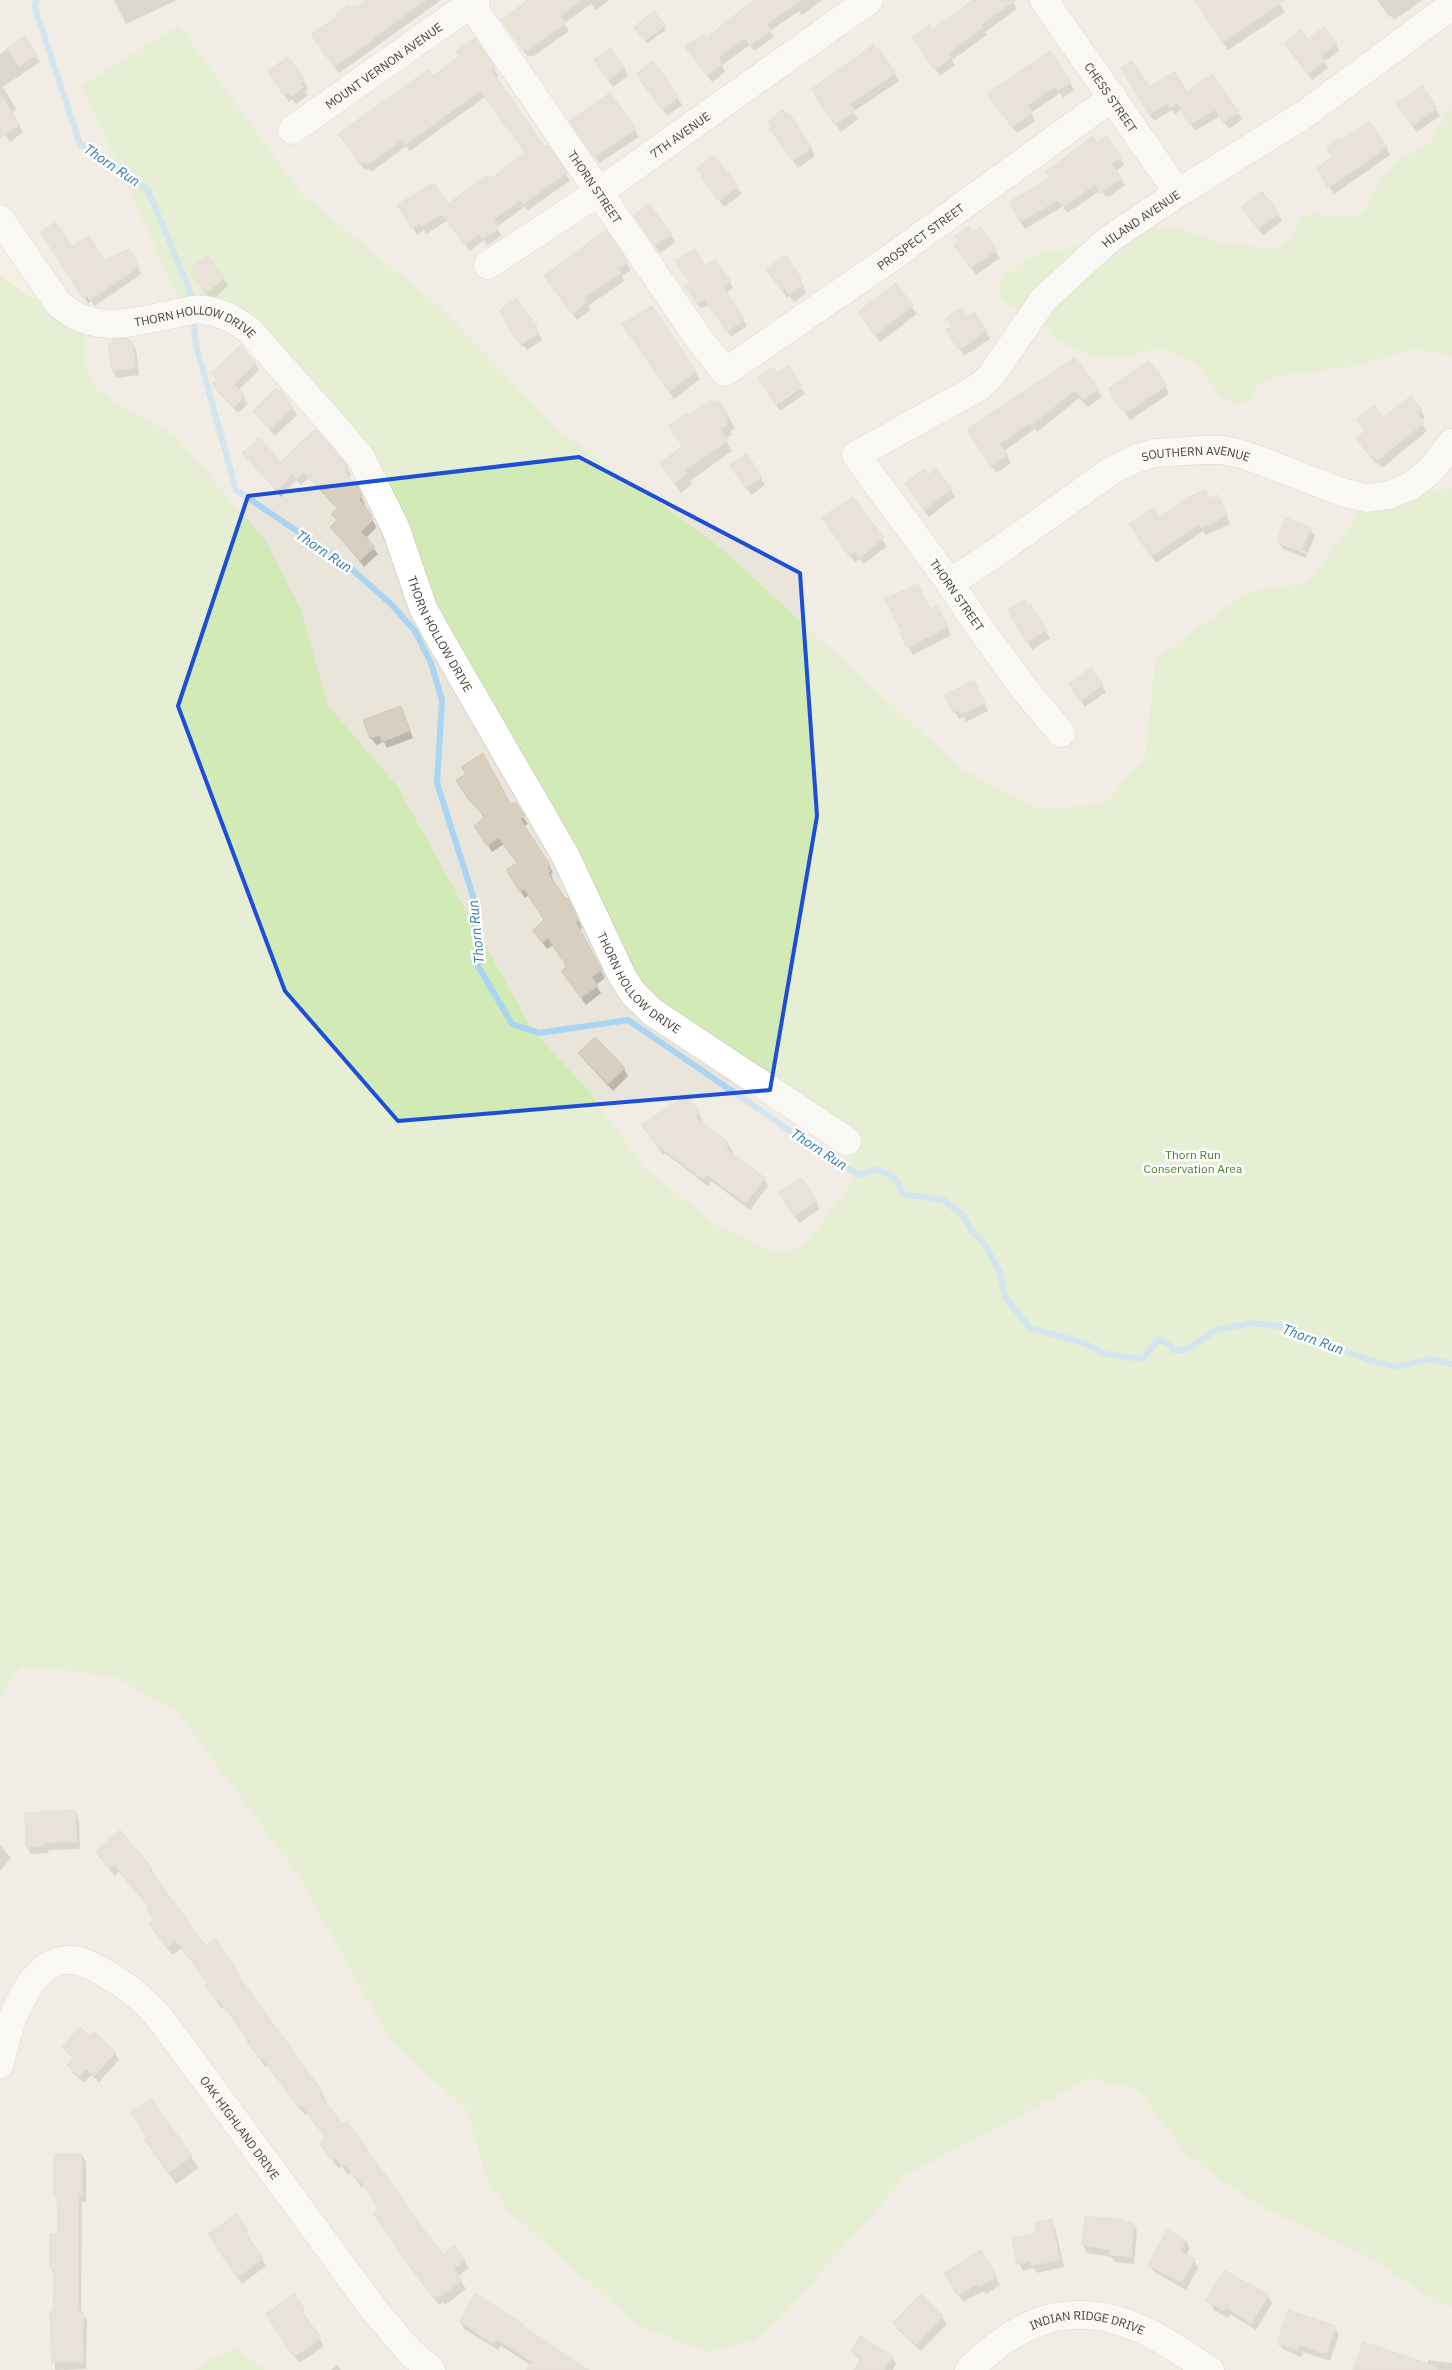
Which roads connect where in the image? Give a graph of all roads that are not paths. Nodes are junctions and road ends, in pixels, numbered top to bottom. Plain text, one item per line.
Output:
1 (870, 0) edge
2 (1044, 0) edge
3 (472, 1) edge
4 (1452, 6) edge
5 (1112, 97) junction
6 (292, 130) dead end
7 (599, 192) junction
8 (1178, 193) junction
9 (0, 219) edge
10 (488, 265) dead end
11 (725, 372) joint
12 (1452, 443) edge
13 (856, 455) joint
14 (950, 583) junction
15 (1061, 733) dead end
16 (847, 1141) dead end
17 (0, 2064) edge
18 (431, 2370) edge
19 (969, 2370) edge
20 (1210, 2370) edge

1 - 7 street, 7TH AVENUE
2 - 5 street, CHESS STREET
3 - 6 street, MOUNT VERNON AVENUE
3 - 7 street, THORN STREET
4 - 8 street, HILAND AVENUE
5 - 8 street, CHESS STREET
5 - 11 street, PROSPECT STREET
7 - 10 street, 7TH AVENUE
7 - 11 street, THORN STREET
8 - 13 street, HILAND AVENUE
9 - 16 street, THORN HOLLOW DRIVE
12 - 14 street, SOUTHERN AVENUE
13 - 14 street, THORN STREET
14 - 15 street, THORN STREET
17 - 18 street, OAK HIGHLAND DRIVE
19 - 20 street, INDIAN RIDGE DRIVE

